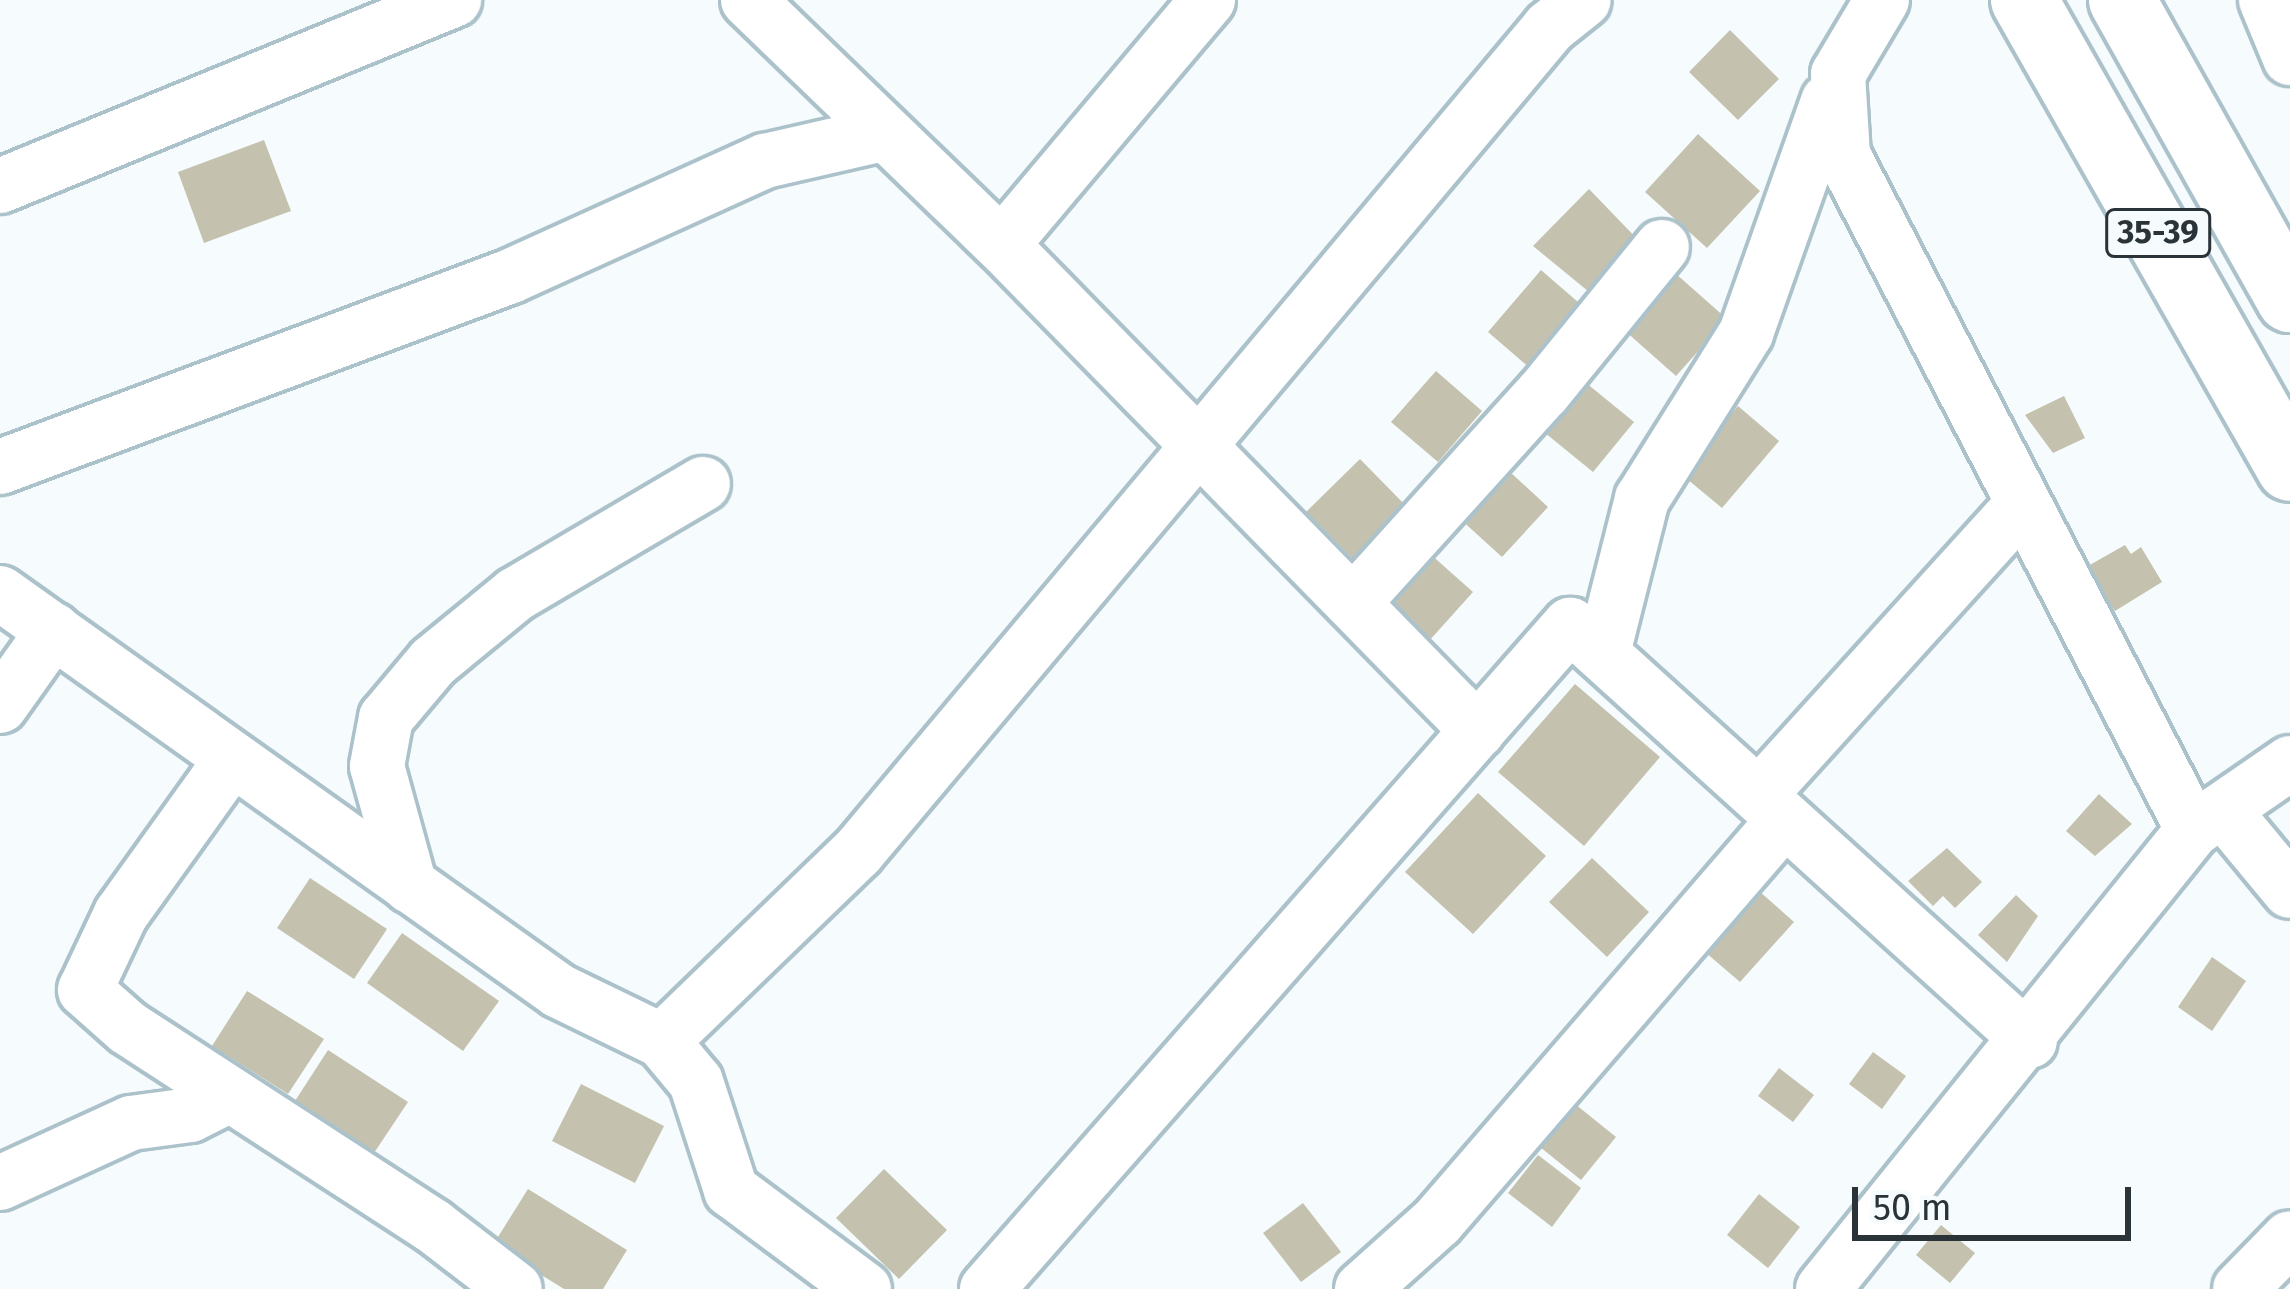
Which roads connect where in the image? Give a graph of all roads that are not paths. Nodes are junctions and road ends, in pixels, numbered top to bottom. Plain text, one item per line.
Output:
1 (454, 0) edge
2 (748, 0) edge
3 (1208, 0) edge
4 (1584, 0) edge
5 (1882, 0) edge
6 (2024, 0) edge
7 (2122, 0) edge
8 (2266, 0) edge
9 (2290, 58) edge
10 (1838, 74) junction
11 (883, 134) junction
12 (0, 186) edge
13 (1002, 245) junction
14 (1662, 247) dead end
15 (2290, 299) edge
16 (1203, 447) junction
17 (0, 467) edge
18 (2290, 468) edge
19 (703, 484) dead end
20 (2024, 504) junction
21 (0, 592) edge
22 (1354, 602) junction
23 (54, 630) junction
24 (1604, 650) junction
25 (0, 706) edge
26 (1478, 731) junction
27 (232, 759) junction
28 (2290, 763) edge
29 (1772, 807) junction
30 (2208, 820) junction
31 (410, 886) junction
32 (2290, 891) edge
33 (662, 1041) junction
34 (2030, 1041) junction
35 (230, 1095) junction
36 (0, 1183) edge
37 (2290, 1238) edge
38 (515, 1289) edge
39 (864, 1289) edge
40 (987, 1289) edge
41 (1362, 1289) edge
42 (1823, 1289) edge
43 (2240, 1289) edge

1 - 12 street
2 - 11 street
3 - 13 street
4 - 16 street
5 - 10 street
6 - 18 main road, 35-39
7 - 15 main road, 35-39
8 - 9 street
10 - 20 street
10 - 24 street
11 - 13 street
11 - 17 street
13 - 16 street
14 - 22 street
16 - 22 street
16 - 33 street
19 - 31 street
20 - 29 street
20 - 30 street
21 - 23 street
22 - 26 street
23 - 25 street
23 - 27 street
24 - 26 street
24 - 29 street
26 - 40 street
27 - 31 street
27 - 35 street
28 - 30 street
29 - 34 street
29 - 41 street
30 - 32 street
30 - 34 street
31 - 33 street
33 - 39 street
34 - 42 street
35 - 36 street
35 - 38 street
37 - 43 street

